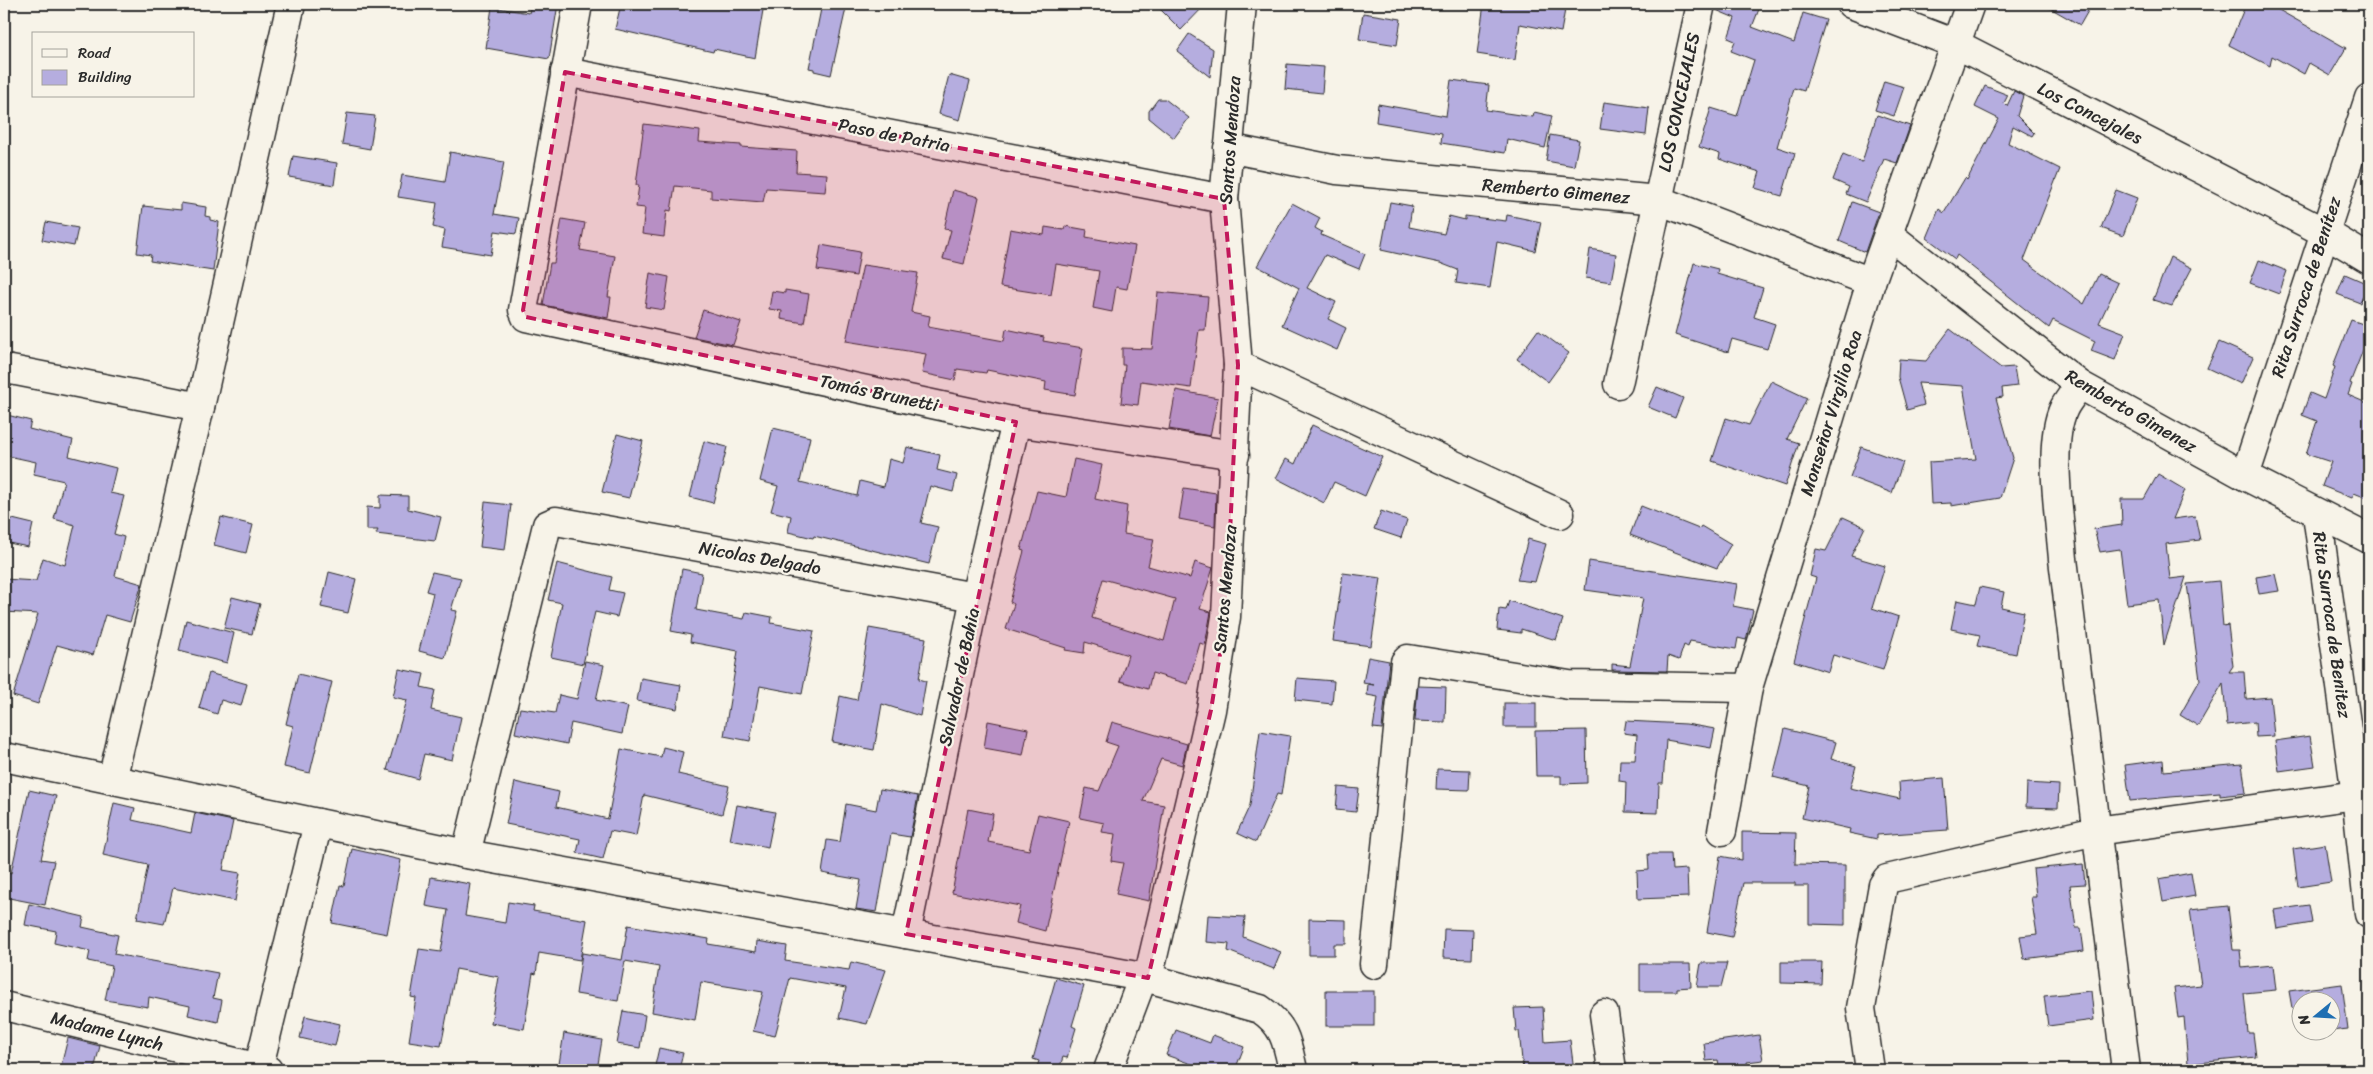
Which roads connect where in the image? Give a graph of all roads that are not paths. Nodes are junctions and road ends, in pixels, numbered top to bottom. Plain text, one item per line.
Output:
1 (291, 4) edge
2 (578, 4) edge
3 (1242, 4) edge
4 (1701, 4) edge
5 (1851, 4) edge
6 (1970, 4) edge
7 (1956, 44) junction
8 (565, 72) junction
9 (2369, 98) edge
10 (1228, 148) junction
11 (1224, 199) junction
12 (1658, 200) junction
13 (2324, 232) junction
14 (1888, 234) junction
15 (2369, 259) edge
16 (1871, 282) junction
17 (1238, 364) junction
18 (6, 369) dead end
19 (1618, 384) dead end
20 (2080, 385) junction
21 (200, 407) junction
22 (1016, 422) junction
23 (1235, 455) junction
24 (2245, 476) junction
25 (1560, 514) dead end
26 (2317, 514) junction
27 (2369, 539) edge
28 (975, 597) junction
29 (1748, 688) junction
30 (4, 757) edge
31 (112, 780) junction
32 (2356, 795) junction
33 (318, 823) junction
34 (2096, 830) junction
35 (1722, 831) dead end
36 (466, 854) junction
37 (2367, 878) edge
38 (2369, 914) edge
39 (906, 934) junction
40 (1374, 964) dead end
41 (1146, 977) junction
42 (4, 1006) edge
43 (1604, 1014) dead end
44 (261, 1070) edge
45 (1108, 1070) edge
46 (1292, 1070) edge
47 (1612, 1070) edge
48 (1870, 1070) edge
49 (2126, 1070) edge

1 - 21 street
2 - 8 street
3 - 10 street, Santos Mendoza
4 - 12 street, LOS CONCEJALES
5 - 7 street, Los Concejales
6 - 7 street, Monseñor Virgilio Roa
7 - 13 street, Los Concejales
7 - 14 street, Monseñor Virgilio Roa
8 - 11 street, Paso de Patria
8 - 22 street, Tomás Brunetti
9 - 13 street, Rita Surroca de Benítez
10 - 11 street, Santos Mendoza
10 - 12 street, Remberto Gimenez
11 - 17 street, Santos Mendoza
12 - 16 street, Remberto Gimenez
12 - 19 street, LOS CONCEJALES
13 - 15 street, Los Concejales
13 - 24 street, Rita Surroca de Benítez
14 - 16 street, Monseñor Virgilio Roa
14 - 20 street, Remberto Gimenez
16 - 29 street, Monseñor Virgilio Roa
17 - 23 street, Santos Mendoza
17 - 25 street
18 - 21 street
20 - 24 street, Remberto Gimenez
20 - 34 street
21 - 31 street
22 - 23 street, Tomás Brunetti
22 - 28 street, Salvador de Bahia
23 - 41 street, Santos Mendoza
24 - 26 street, Remberto Gimenez
26 - 27 street, Remberto Gimenez
26 - 32 street, Rita Surroca de Benitez
28 - 36 street, Nicolas Delgado
28 - 39 street, Salvador de Bahia
29 - 35 street, Monseñor Virgilio Roa
29 - 40 street
30 - 31 street
31 - 33 street
32 - 34 street
32 - 37 street, Rita Surroca de Benitez
33 - 36 street
33 - 44 street
34 - 48 street
34 - 49 street
36 - 39 street
37 - 38 street, Rita Surroca de Benitez
39 - 41 street
41 - 45 street, Santos Mendoza
41 - 46 street
42 - 44 street, Madame Lynch
43 - 47 street

